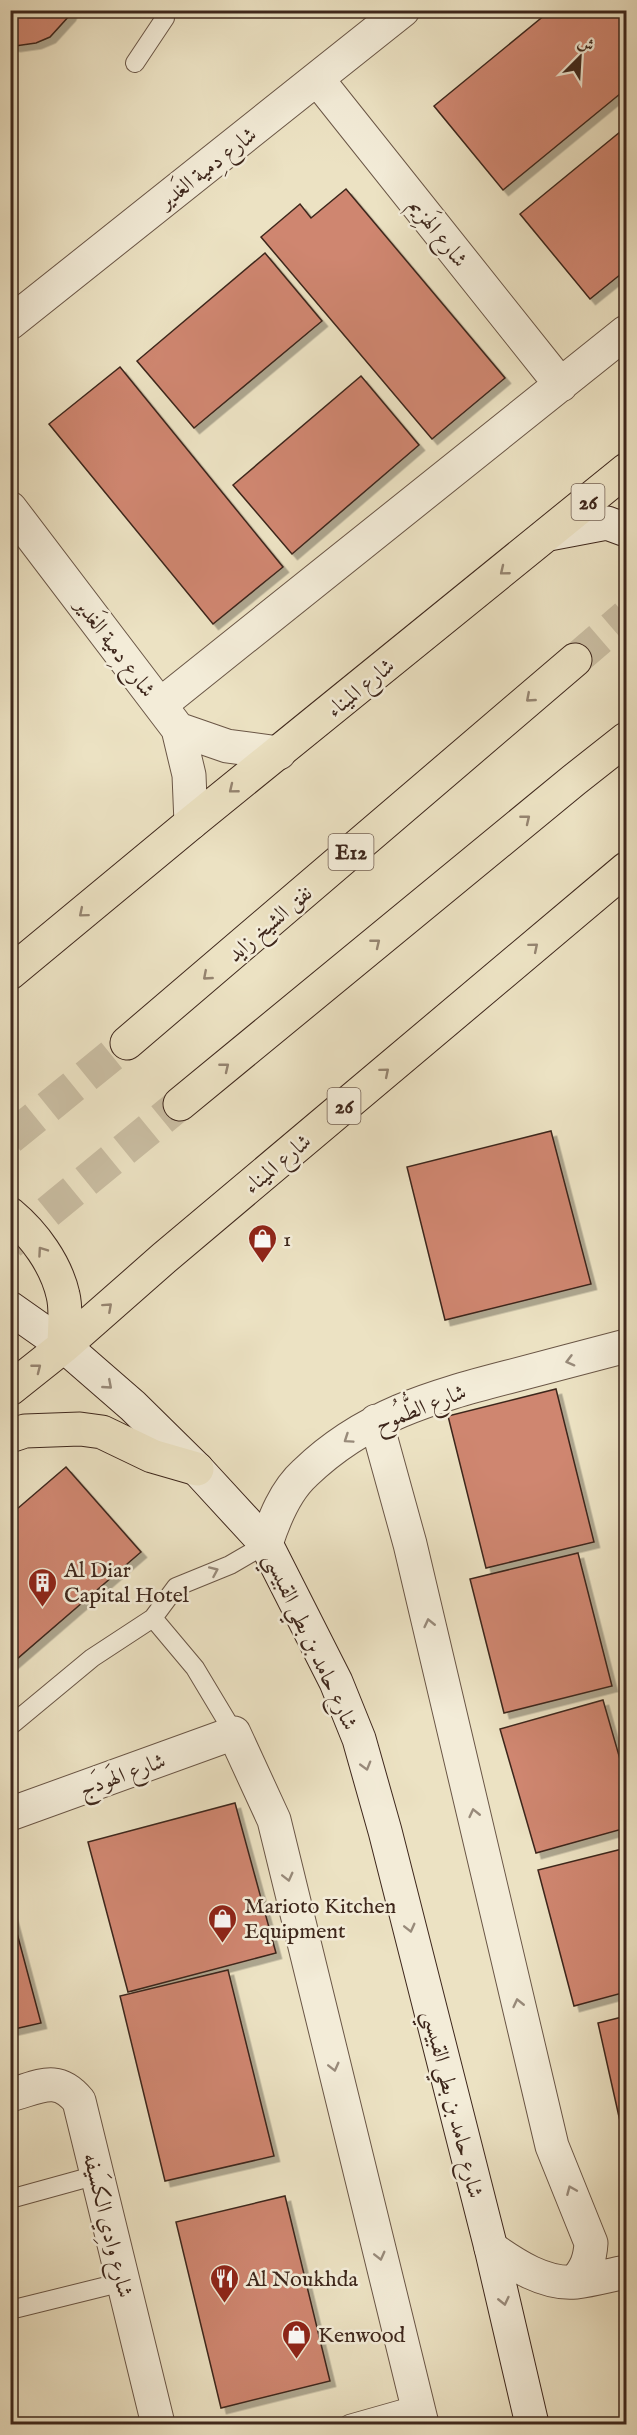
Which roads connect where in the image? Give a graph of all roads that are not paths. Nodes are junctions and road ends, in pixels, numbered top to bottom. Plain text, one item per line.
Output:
1 (163, 10) edge
2 (403, 10) edge
3 (135, 63) dead end
4 (318, 80) junction
5 (10, 323) edge
6 (627, 332) edge
7 (561, 385) junction
8 (627, 470) edge
9 (10, 508) edge
10 (627, 530) edge
11 (549, 534) junction
12 (574, 660) tunnel mouth
13 (169, 717) junction
14 (627, 739) edge
15 (279, 753) junction
16 (191, 823) junction
17 (627, 869) edge
18 (10, 973) edge
19 (127, 1043) tunnel mouth
20 (180, 1104) tunnel mouth
21 (10, 1214) edge
22 (10, 1308) edge
23 (64, 1346) junction
24 (627, 1346) edge
25 (10, 1389) edge
26 (376, 1421) junction
27 (10, 1436) edge
28 (197, 1469) junction
29 (266, 1544) junction
30 (153, 1618) junction
31 (10, 1726) edge
32 (234, 1733) junction
33 (10, 1814) edge
34 (10, 2095) edge
35 (97, 2175) junction
36 (10, 2199) edge
37 (589, 2235) junction
38 (491, 2247) junction
39 (627, 2253) edge
40 (627, 2272) edge
41 (123, 2282) junction
42 (575, 2282) junction
43 (10, 2310) edge
44 (419, 2414) edge
45 (158, 2424) edge
46 (349, 2424) edge
47 (532, 2424) edge

1 - 3 lane
2 - 4 street, شارع دِمية الغَدير
4 - 5 street, شارع دِمية الغَدير
4 - 7 street, شارع الهَزِيم
6 - 7 street
7 - 13 street
8 - 11 main road, شارع الميناء / 26
9 - 13 street, شارع دِمية الغَدير
10 - 11 street
11 -> 15 main road, شارع الميناء / 26
12 -> 19 main road, نفق الشيخ زايد / E12
13 - 15 street
13 - 16 street, شارع دِمية الغَدير
20 -> 14 main road
15 -> 16 main road, شارع الميناء / 26
16 -> 18 main road, شارع الميناء / 26
23 -> 17 main road, شارع الميناء / 26
23 -> 21 main road
22 - 23 street, شارع حامد بن بطي القبيسي
25 -> 23 main road, شارع الميناء / 26
23 -> 28 street, شارع حامد بن بطي القبيسي
24 -> 26 street, شارع الطُّمُوح
26 -> 29 street, شارع الطُّمُوح
37 -> 26 street
27 - 28 main road
28 - 29 street, شارع حامد بن بطي القبيسي
30 -> 29 lane
29 -> 38 street, شارع حامد بن بطي القبيسي
30 - 31 lane
30 - 32 lane
32 - 33 street, شارع الهَودَج
32 -> 44 street
34 - 35 street, شارع وادِي الكسَيفه
35 - 36 lane
35 - 41 street, شارع وادِي الكسَيفه
37 - 39 street
37 - 42 street
38 - 42 street
38 -> 47 street, شارع حامد بن بطي القبيسي
40 - 42 street
41 - 43 lane
41 - 45 street, شارع وادِي الكسَيفه
44 - 46 lane

